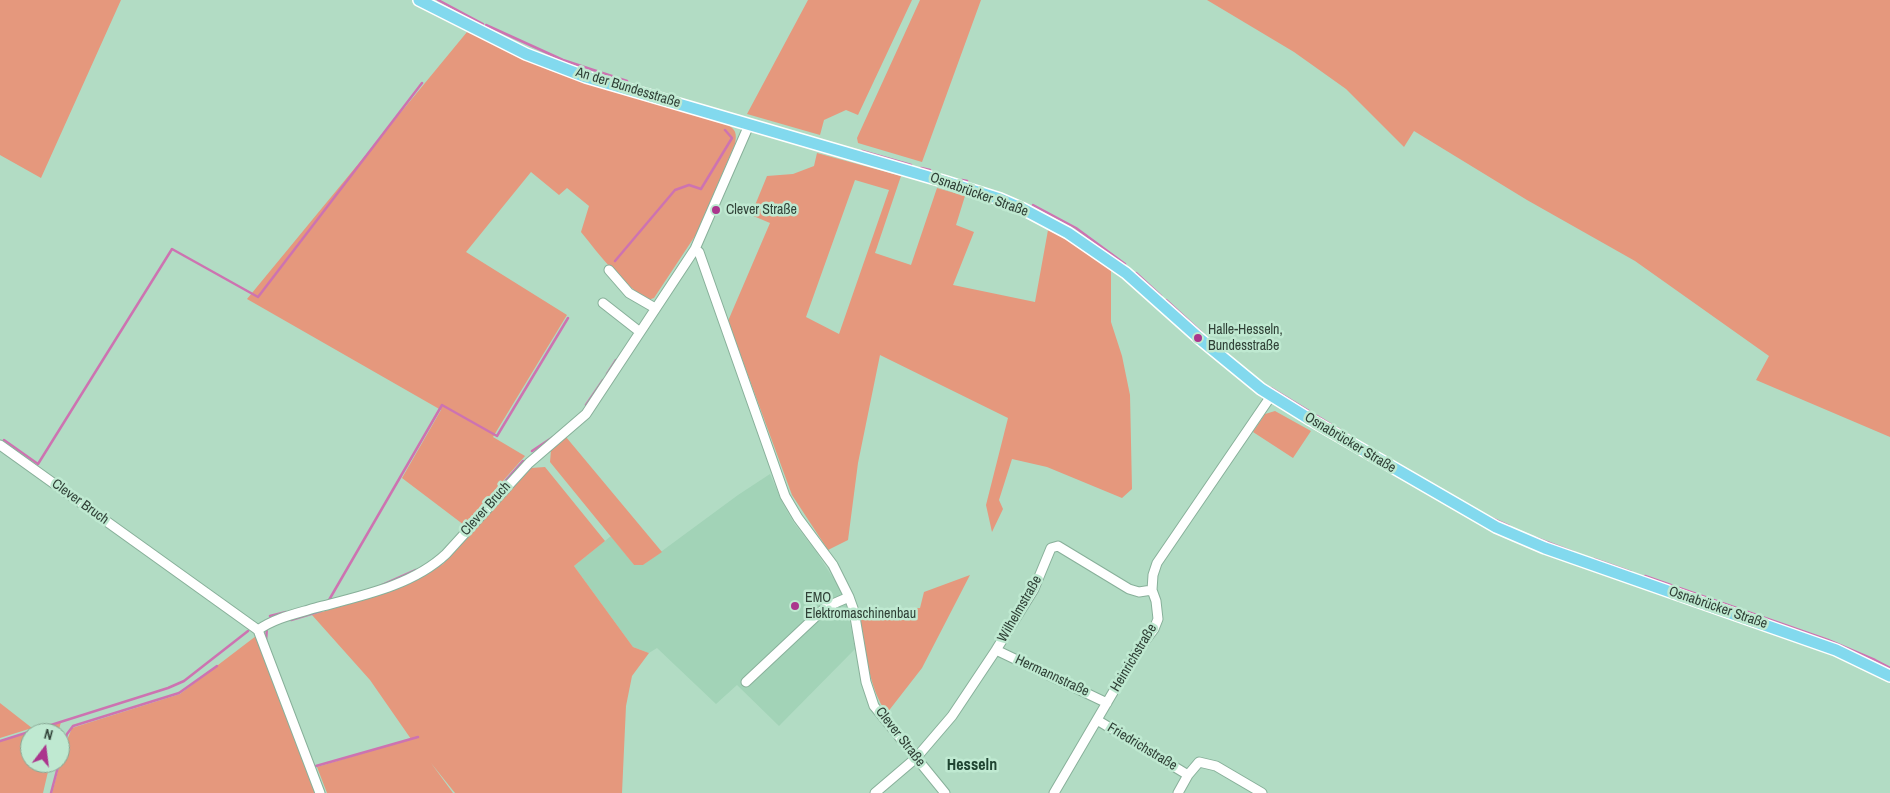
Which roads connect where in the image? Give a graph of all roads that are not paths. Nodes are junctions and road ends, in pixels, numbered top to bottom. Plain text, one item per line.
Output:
1 (419, 0) edge
2 (749, 125) junction
3 (845, 153) joint
4 (695, 249) junction
5 (609, 270) dead end
6 (603, 303) dead end
7 (655, 308) junction
8 (640, 332) junction
9 (1272, 396) junction
10 (0, 445) edge
11 (1152, 590) junction
12 (849, 597) junction
13 (258, 630) junction
14 (996, 650) junction
15 (1890, 676) edge
16 (746, 682) dead end
17 (1107, 703) junction
18 (1097, 720) junction
19 (916, 758) junction
20 (1188, 775) junction
21 (320, 793) edge
22 (875, 793) edge
23 (945, 793) edge
24 (1054, 793) edge
25 (1178, 793) edge
26 (1262, 793) edge

1 - 2 main road, An der Bundesstraße
2 - 3 main road, An der Bundesstraße
2 - 4 street
3 - 9 main road, Osnabrücker Straße
4 - 7 street, Clever Bruch
4 - 12 street, Clever Straße
5 - 7 street
6 - 8 street
7 - 8 street, Clever Bruch
8 - 13 street, Clever Bruch
9 - 11 street, Heinrichstraße
9 - 15 main road, Osnabrücker Straße
10 - 13 street, Clever Bruch
11 - 14 street, Wilhelmstraße
11 - 17 street, Heinrichstraße
12 - 16 street
12 - 19 street, Clever Straße
13 - 21 street
14 - 17 street, Hermannstraße
14 - 19 street, Wilhelmstraße
17 - 18 street, Heinrichstraße
18 - 20 street, Friedrichstraße
18 - 24 street, Heinrichstraße
19 - 22 street, Wilhelmstraße
19 - 23 street, Clever Straße
20 - 25 street
20 - 26 street, Friedrichstraße

